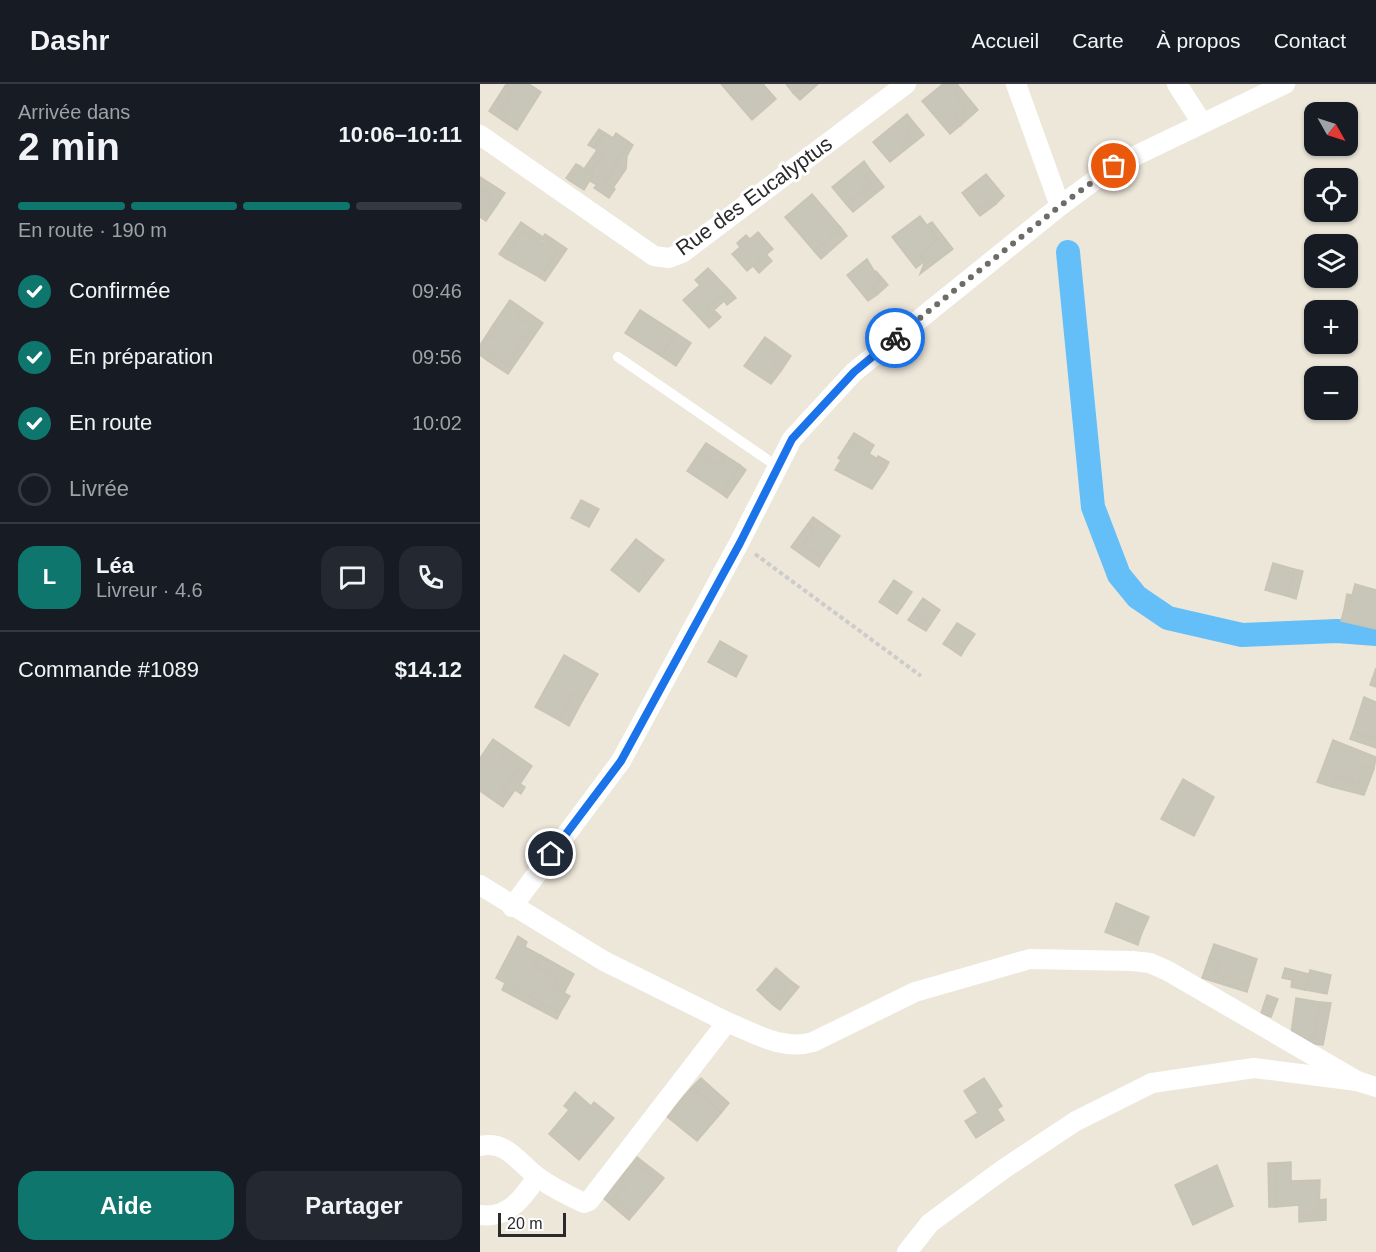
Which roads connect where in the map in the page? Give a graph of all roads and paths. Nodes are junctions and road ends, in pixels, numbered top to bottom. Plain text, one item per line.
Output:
1 (906, 84) edge
2 (1016, 84) edge
3 (1176, 84) edge
4 (1285, 84) edge
5 (1202, 123) junction
6 (480, 135) edge
7 (1060, 206) junction
8 (618, 357) dead end
9 (778, 467) junction
10 (740, 543) junction
11 (921, 676) dead end
12 (480, 885) edge
13 (512, 907) junction
14 (727, 1022) junction
15 (1367, 1084) edge
16 (480, 1146) edge
17 (537, 1177) junction
18 (480, 1215) edge
19 (907, 1252) edge

1 - 6 street, Rue des Eucalyptus
2 - 7 street
3 - 5 street
4 - 5 street
5 - 7 street
7 - 9 street
8 - 9 lane
9 - 10 street
10 - 11 path
10 - 13 street
12 - 13 street
13 - 14 street
14 - 15 street
14 - 17 street
15 - 19 street
16 - 17 street
17 - 18 street

